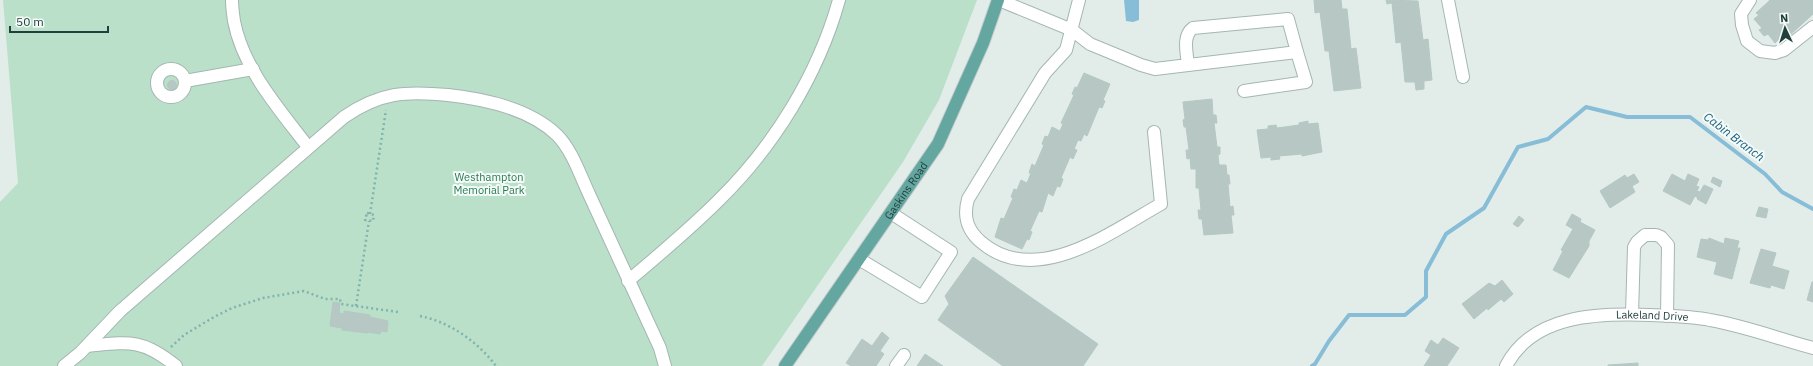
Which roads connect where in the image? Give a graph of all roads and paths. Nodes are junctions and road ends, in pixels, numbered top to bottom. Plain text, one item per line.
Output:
1 (232, 0) edge
2 (839, 0) edge
3 (999, 0) edge
4 (1078, 0) edge
5 (1448, 0) edge
6 (1750, 0) edge
7 (1813, 26) edge
8 (1072, 30) junction
9 (1298, 52) junction
10 (1188, 65) junction
11 (253, 69) junction
12 (1463, 77) dead end
13 (185, 81) dead end
14 (1244, 91) dead end
15 (388, 95) junction
16 (1154, 132) dead end
17 (308, 147) junction
18 (891, 213) junction
19 (859, 259) junction
20 (628, 281) junction
21 (356, 306) junction
22 (398, 312) dead end
23 (1632, 314) junction
24 (420, 316) dead end
25 (1667, 316) junction
26 (87, 346) junction
27 (1813, 348) edge
28 (904, 355) dead end
29 (164, 356) junction
30 (64, 366) edge
31 (176, 366) edge
32 (496, 366) edge
33 (665, 366) edge
34 (785, 366) edge
35 (896, 366) edge
36 (1506, 366) edge

1 - 11 street
2 - 20 street
3 - 8 street
3 - 18 main road, Gaskins Road
4 - 8 street
5 - 12 street
6 - 7 street
8 - 10 street
8 - 16 street
9 - 10 street
9 - 10 street
9 - 14 street
11 - 13 street
11 - 17 street
15 - 17 street
15 - 20 street
15 - 21 path
17 - 26 street
18 - 19 main road, Gaskins Road
18 - 19 street
19 - 34 main road, Gaskins Road
20 - 33 street
21 - 22 path
21 - 29 path
23 - 25 street, Lakeland Drive
23 - 25 street
23 - 36 street, Lakeland Drive
24 - 32 path
25 - 27 street, Lakeland Drive
26 - 29 street
26 - 30 street
28 - 35 street
29 - 31 street

